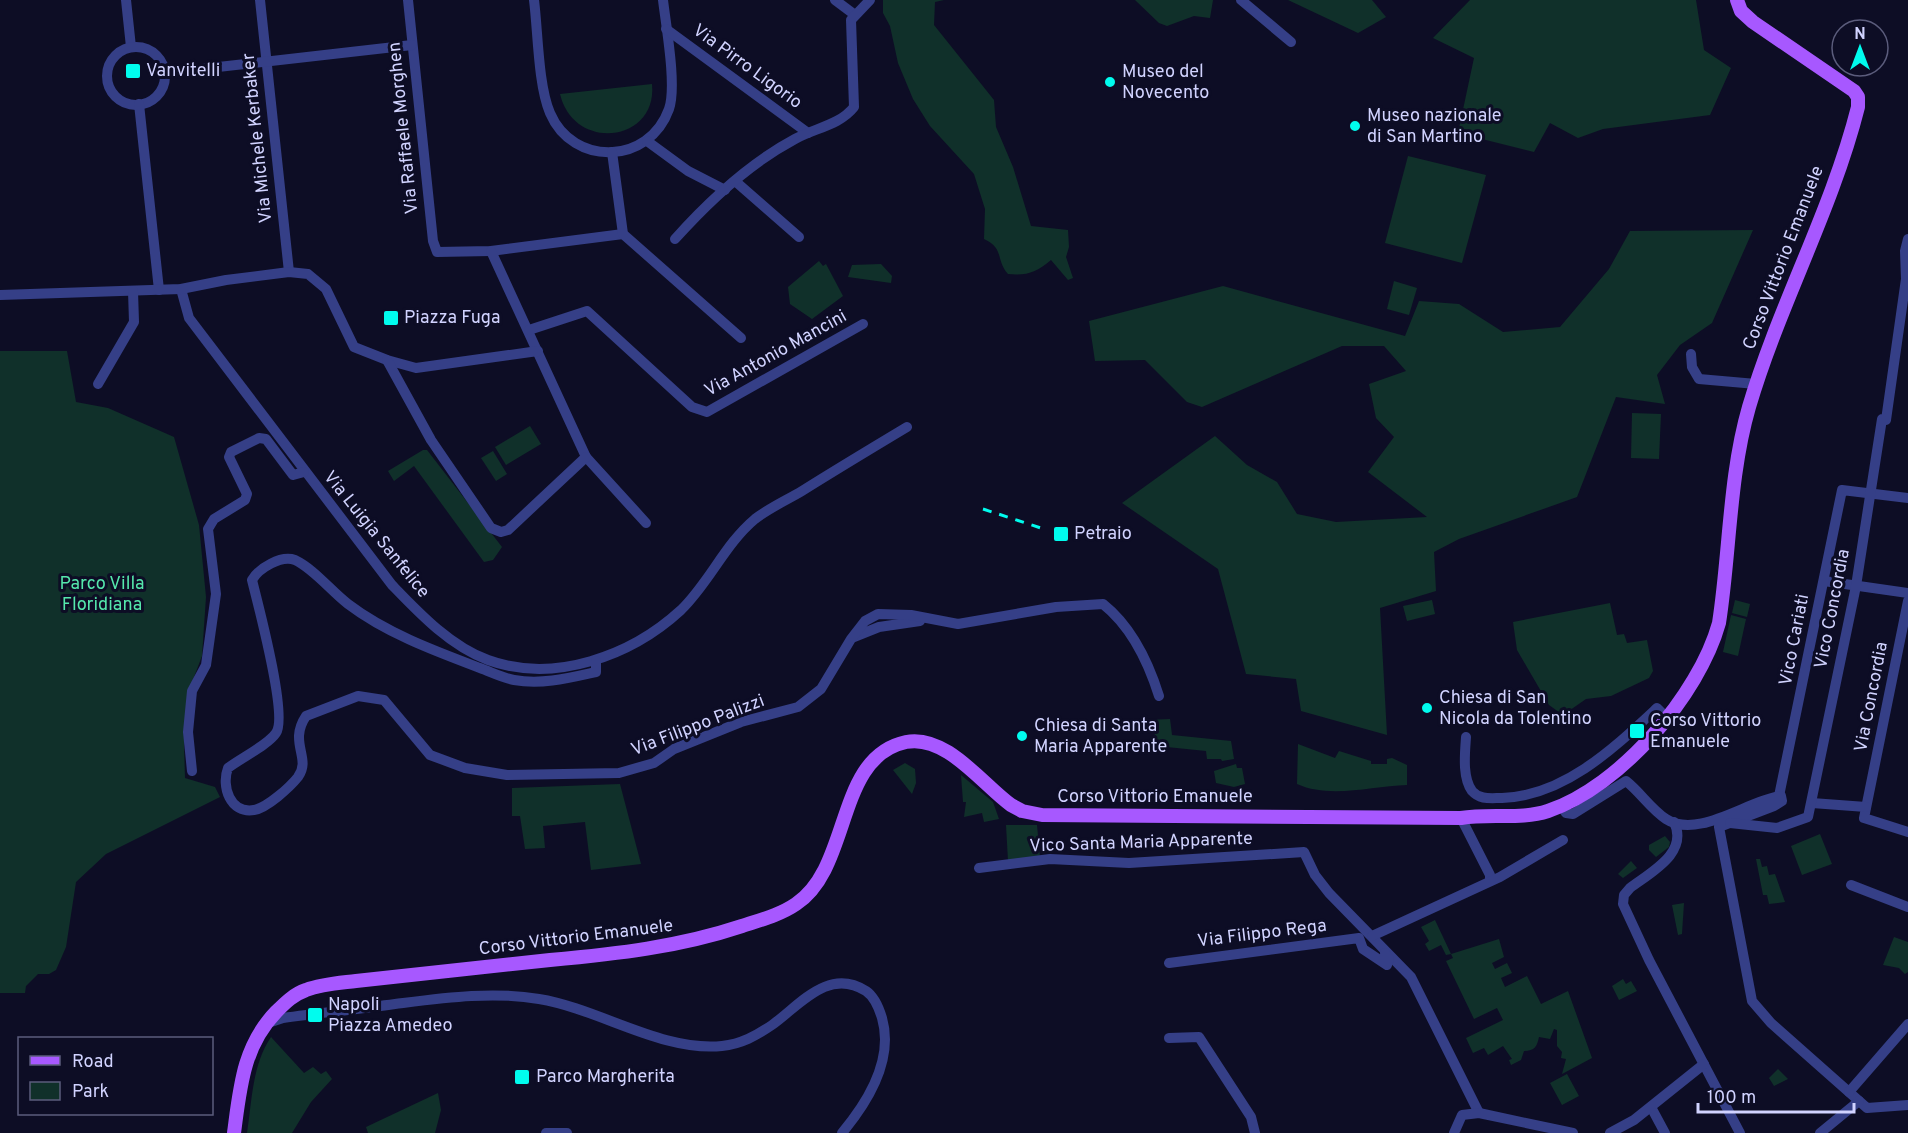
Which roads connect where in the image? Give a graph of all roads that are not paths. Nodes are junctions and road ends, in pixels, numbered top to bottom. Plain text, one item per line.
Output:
1 (126, 0) edge
2 (260, 0) edge
3 (408, 0) edge
4 (534, 0) edge
5 (663, 0) edge
6 (835, 0) edge
7 (870, 0) edge
8 (1241, 0) edge
9 (1737, 0) edge
10 (855, 15) junction
11 (666, 28) junction
12 (1291, 42) dead end
13 (412, 45) junction
14 (131, 47) junction
15 (267, 62) junction
16 (165, 73) junction
17 (139, 104) junction
18 (808, 133) junction
19 (647, 141) junction
20 (612, 152) junction
21 (735, 181) junction
22 (725, 190) junction
23 (623, 234) junction
24 (800, 237) dead end
25 (675, 238) dead end
26 (1908, 239) edge
27 (491, 251) junction
28 (289, 272) junction
29 (181, 289) junction
30 (159, 290) junction
31 (133, 291) junction
32 (0, 295) edge
33 (863, 324) dead end
34 (529, 330) junction
35 (741, 338) dead end
36 (538, 351) junction
37 (1691, 354) dead end
38 (387, 360) junction
39 (98, 384) dead end
40 (1756, 384) junction
41 (907, 427) dead end
42 (586, 457) junction
43 (304, 472) junction
44 (1871, 493) junction
45 (1908, 498) edge
46 (646, 524) dead end
47 (1824, 581) junction
48 (1856, 586) junction
49 (1908, 593) edge
50 (1908, 601) edge
51 (596, 661) junction
52 (1159, 696) dead end
53 (1667, 718) junction
54 (1466, 737) dead end
55 (192, 771) dead end
56 (1779, 796) junction
57 (1812, 803) junction
58 (1561, 805) junction
59 (1866, 809) junction
60 (1461, 818) junction
61 (1674, 822) junction
62 (1726, 823) junction
63 (1908, 832) edge
64 (1563, 840) dead end
65 (979, 868) dead end
66 (1490, 881) junction
67 (1851, 885) dead end
68 (1908, 907) edge
69 (1372, 936) junction
70 (1169, 963) dead end
71 (308, 989) junction
72 (312, 1014) junction
73 (1908, 1024) edge
74 (262, 1026) junction
75 (1169, 1038) dead end
76 (1704, 1064) junction
77 (1849, 1092) junction
78 (1863, 1104) junction
79 (1908, 1105) edge
80 (1651, 1107) junction
81 (1479, 1113) junction
82 (234, 1133) edge
83 (546, 1133) edge
84 (567, 1133) edge
85 (842, 1133) edge
86 (1255, 1133) edge
87 (1454, 1133) edge
88 (1572, 1133) edge
89 (1610, 1133) edge
90 (1665, 1133) edge
91 (1740, 1133) edge
92 (1820, 1133) edge

1 - 14 street
2 - 15 street, Via Michele Kerbaker
3 - 13 street, Via Raffaele Morghen
4 - 20 street
5 - 11 street
6 - 10 street
7 - 10 street
8 - 12 street
9 - 40 main road, Corso Vittorio Emanuele
10 - 18 street
11 - 18 street, Via Pirro Ligorio
11 - 19 street
13 - 15 street
13 - 27 street, Via Raffaele Morghen
14 - 16 street
14 - 17 street
15 - 16 street
15 - 28 street, Via Michele Kerbaker
16 - 17 street
17 - 30 street
18 - 21 street
19 - 20 street
19 - 22 street
20 - 23 street
21 - 22 street
21 - 24 street
22 - 25 street
23 - 27 street
23 - 35 street
26 - 44 street, Vico Concordia
27 - 34 street
28 - 29 street
28 - 38 street
29 - 30 street
29 - 43 street, Via Luigia Sanfelice
30 - 31 street
31 - 32 street
31 - 39 street
33 - 34 street, Via Antonio Mancini
34 - 36 street
36 - 38 street
36 - 42 street
37 - 40 street
38 - 42 street
40 - 53 main road, Corso Vittorio Emanuele
41 - 51 street, Via Luigia Sanfelice
42 - 46 street
43 - 51 street, Via Luigia Sanfelice
43 - 55 street
44 - 45 street
44 - 47 street, Vico Cariati
44 - 48 street, Vico Concordia
47 - 48 street
47 - 56 street, Vico Cariati
48 - 49 street
48 - 57 street, Vico Concordia
50 - 59 street, Via Concordia
51 - 52 street, Via Filippo Palizzi
53 - 54 street
53 - 58 main road, Corso Vittorio Emanuele
56 - 61 street
56 - 62 street
57 - 59 street
57 - 62 street
58 - 60 main road, Corso Vittorio Emanuele
58 - 61 street
59 - 63 street
60 - 66 street
60 - 71 main road, Corso Vittorio Emanuele
61 - 76 street
62 - 77 street
64 - 66 street
65 - 69 street, Vico Santa Maria Apparente
66 - 69 street
67 - 68 street
69 - 70 street, Via Filippo Rega
69 - 81 street
71 - 72 street
71 - 74 main road, Corso Vittorio Emanuele
72 - 74 street
72 - 85 street
73 - 77 street
74 - 82 main road, Corso Vittorio Emanuele
75 - 86 street
76 - 80 street
76 - 91 street
77 - 78 street
78 - 79 street
78 - 92 street
80 - 89 street
80 - 90 street
81 - 87 street
81 - 88 street
83 - 84 street

